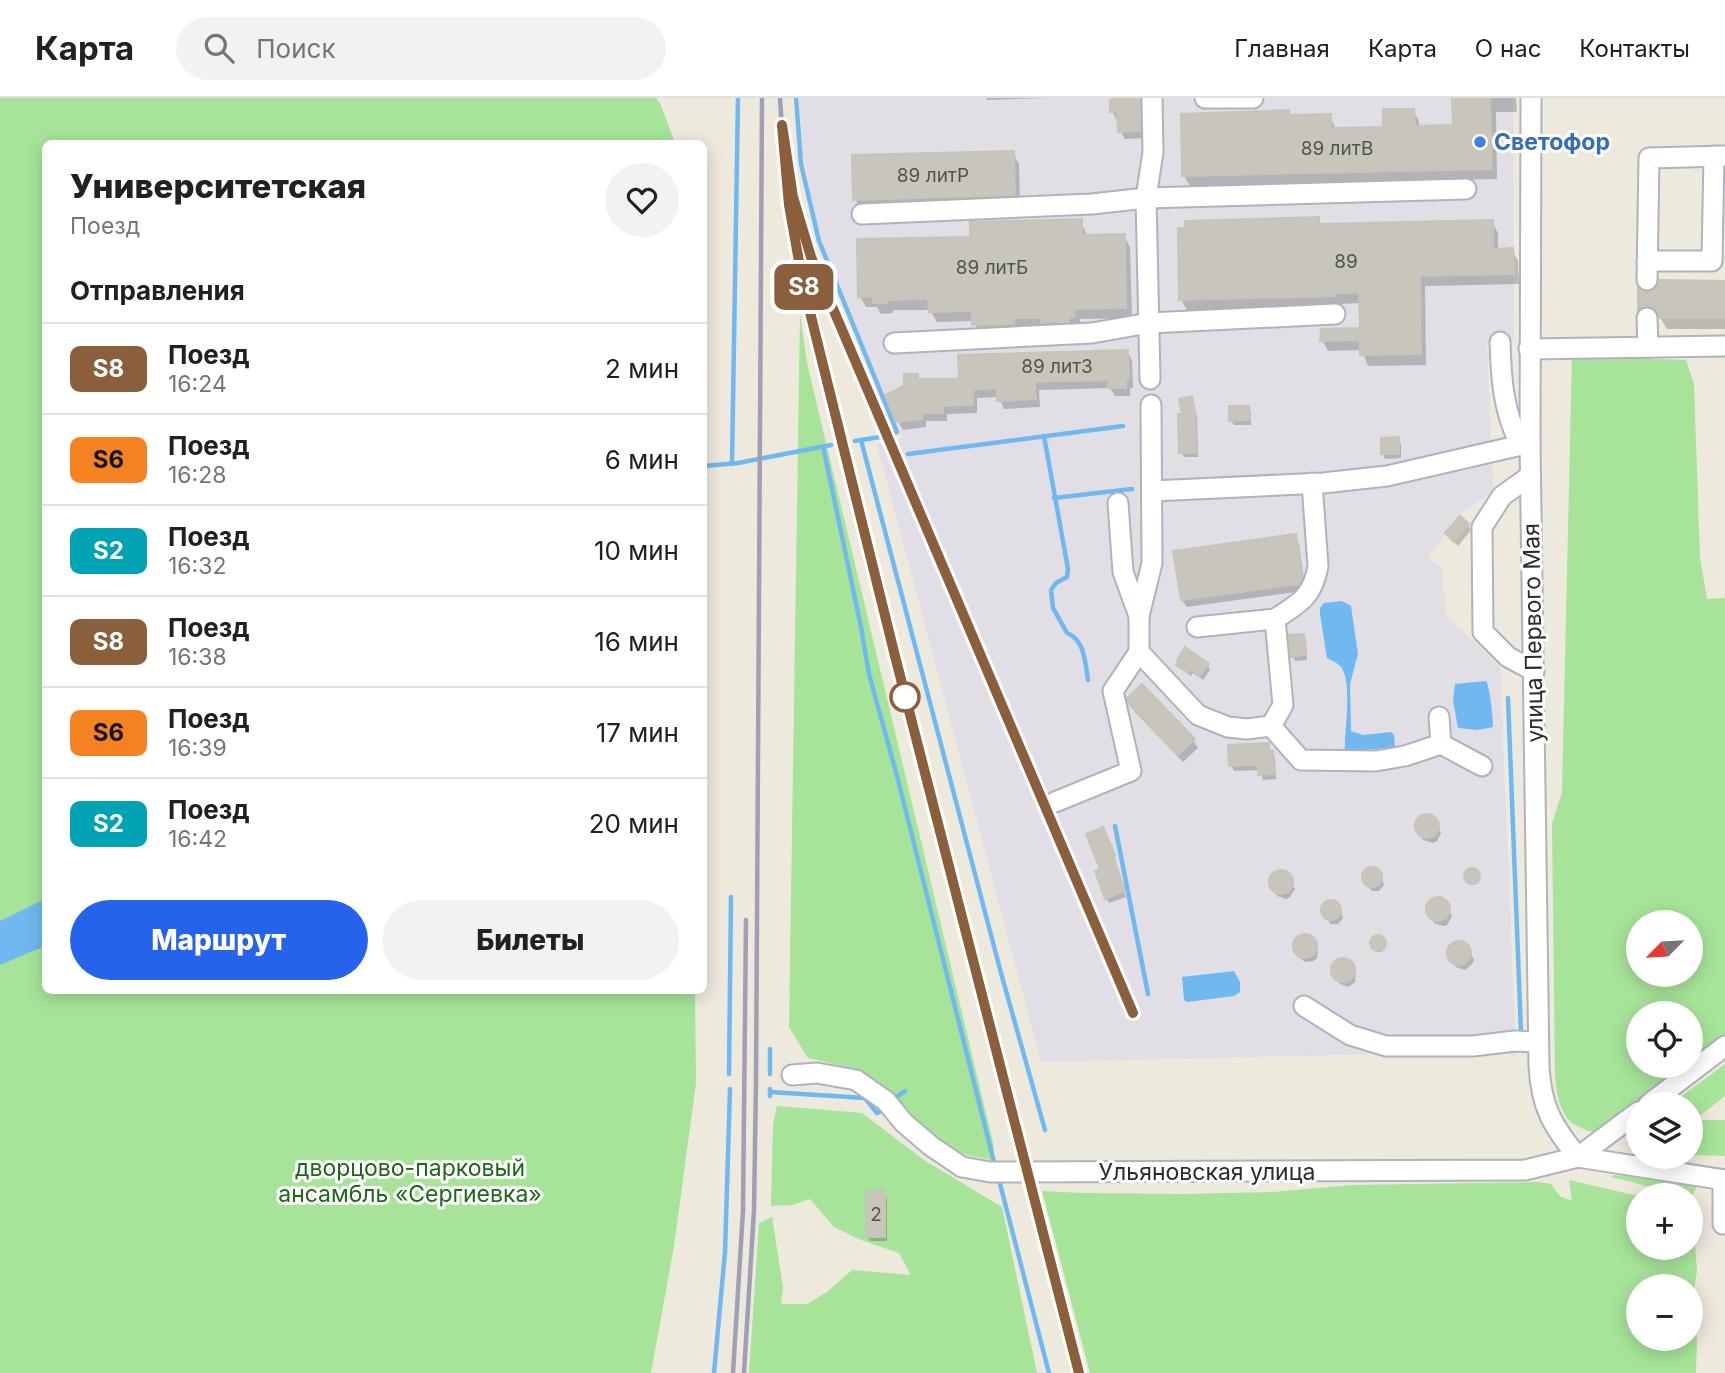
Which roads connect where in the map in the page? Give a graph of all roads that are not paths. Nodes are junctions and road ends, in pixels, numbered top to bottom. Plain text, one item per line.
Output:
1 (1152, 98) edge
2 (1205, 98) edge
3 (1253, 98) edge
4 (1531, 98) edge
5 (1719, 156) edge
6 (1466, 189) dead end
7 (1146, 198) junction
8 (862, 214) dead end
9 (1335, 314) dead end
10 (1647, 318) tunnel mouth
11 (1149, 323) junction
12 (1500, 342) dead end
13 (894, 343) dead end
14 (1725, 346) edge
15 (1648, 347) junction
16 (1530, 349) junction
17 (1150, 379) dead end
18 (1151, 405) dead end
19 (1525, 444) junction
20 (1530, 476) junction
21 (1312, 484) junction
22 (1152, 500) junction
23 (1139, 615) junction
24 (1275, 619) junction
25 (1197, 627) dead end
26 (1139, 652) junction
27 (1534, 671) junction
28 (1438, 717) dead end
29 (1271, 726) junction
30 (1441, 744) junction
31 (1482, 766) dead end
32 (1055, 802) dead end
33 (1304, 1006) dead end
34 (1538, 1042) junction
35 (1725, 1046) edge
36 (792, 1075) dead end
37 (1664, 1092) edge
38 (1626, 1121) edge
39 (1578, 1157) junction
40 (1724, 1180) edge
41 (1723, 1224) dead end

1 - 7 street
2 - 3 street
4 - 16 street, улица Первого Мая
5 - 5 street
6 - 7 street
7 - 8 street
7 - 11 street
9 - 11 street
10 - 15 street
11 - 13 street
11 - 17 street
12 - 19 street
14 - 15 street
15 - 16 street
16 - 19 street, улица Первого Мая
18 - 22 street
19 - 20 street, улица Первого Мая
19 - 21 street
20 - 27 street, улица Первого Мая
20 - 27 street
21 - 22 street
21 - 24 street
22 - 23 street
22 - 23 street
23 - 26 street
24 - 25 street
24 - 29 street
26 - 29 street
26 - 32 street
27 - 34 street, улица Первого Мая
28 - 30 street
29 - 30 street
30 - 31 street
33 - 34 street
34 - 39 street, улица Первого Мая
35 - 37 street
36 - 39 street, Ульяновская улица
38 - 39 street, Ульяновская улица
39 - 40 street
40 - 41 street

